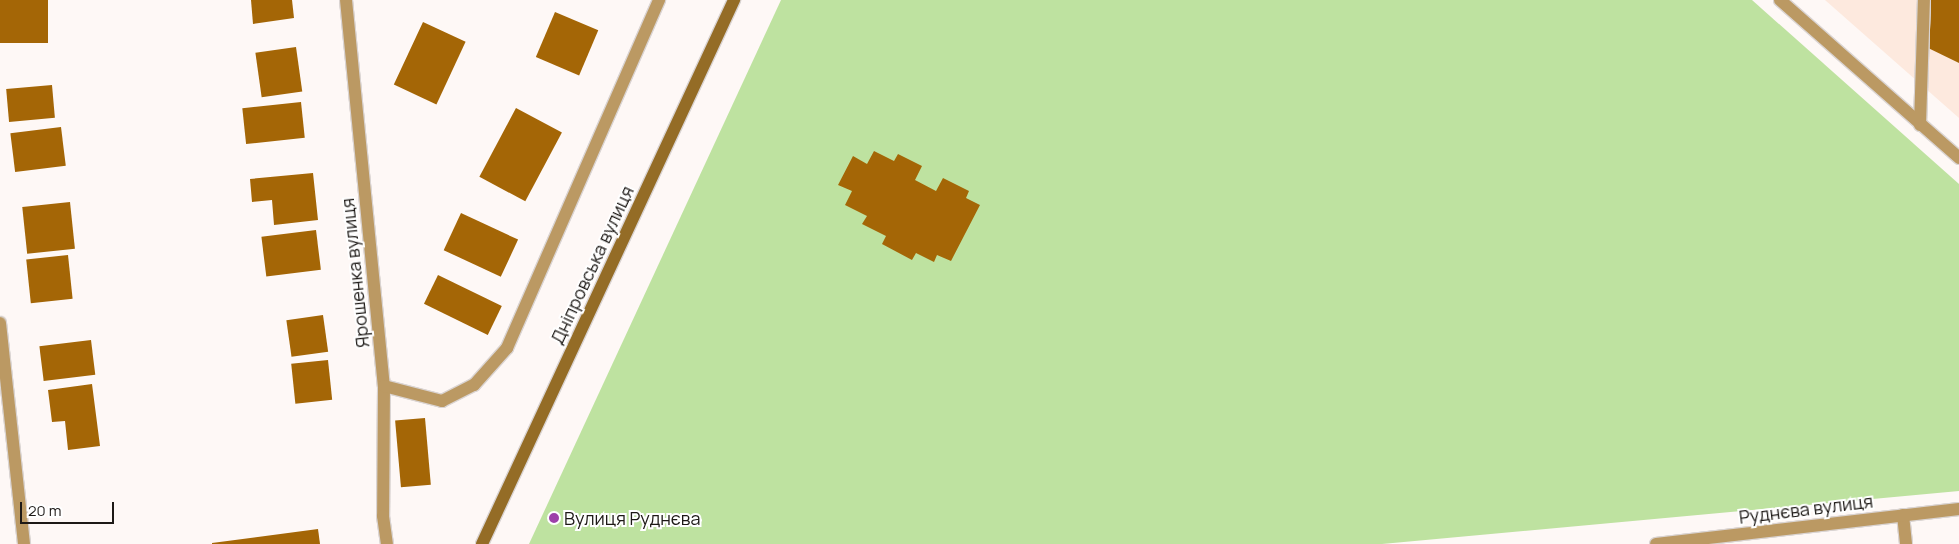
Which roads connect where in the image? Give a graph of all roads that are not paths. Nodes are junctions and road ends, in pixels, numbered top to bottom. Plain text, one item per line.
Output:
1 (659, 0) edge
2 (734, 0) edge
3 (1780, 0) edge
4 (1924, 0) edge
5 (348, 3) edge
6 (1920, 125) junction
7 (1959, 158) edge
8 (0, 323) edge
9 (384, 386) junction
10 (1959, 509) edge
11 (1903, 515) junction
12 (24, 544) edge
13 (387, 544) edge
14 (482, 544) edge
15 (1656, 544) edge
16 (1906, 544) edge

1 - 9 street
2 - 14 street, Дніпровська вулиця
3 - 6 street
4 - 6 street
5 - 9 street, Ярошенка вулиця
6 - 7 street
8 - 12 street
9 - 13 street, Ярошенка вулиця
10 - 11 street, Руднєва вулиця
11 - 15 street, Руднєва вулиця
11 - 16 street

